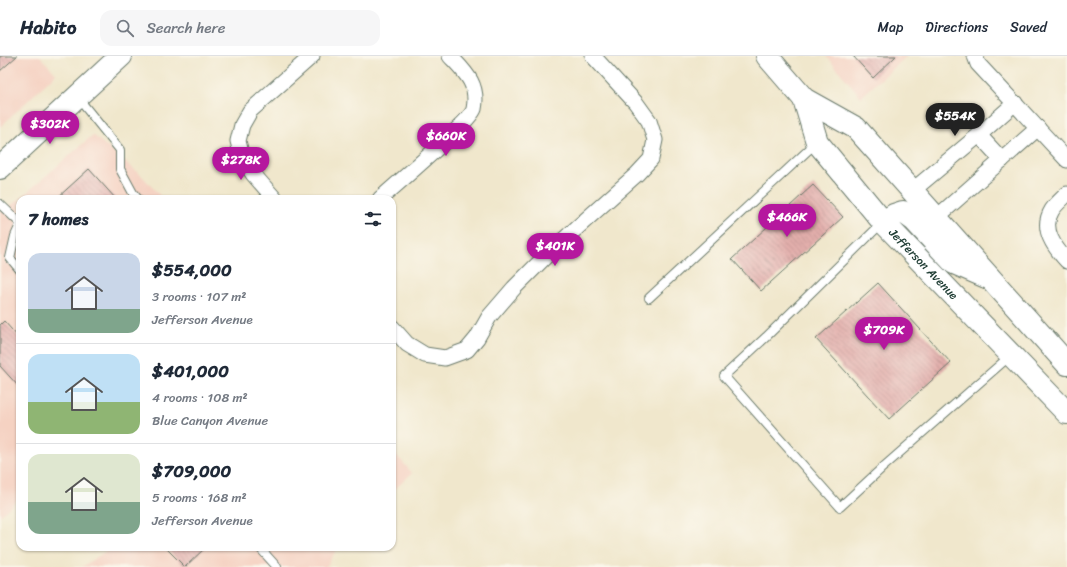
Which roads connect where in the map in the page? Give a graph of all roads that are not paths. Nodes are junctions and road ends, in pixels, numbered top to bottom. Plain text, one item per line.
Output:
1 (121, 56) edge
2 (312, 56) edge
3 (593, 56) edge
4 (975, 56) edge
5 (458, 59) edge
6 (775, 61) edge
7 (77, 97) junction
8 (804, 99) junction
9 (1015, 103) junction
10 (1038, 128) junction
11 (979, 135) junction
12 (817, 142) junction
13 (1002, 160) junction
14 (1067, 160) edge
15 (0, 168) edge
16 (912, 191) junction
17 (1067, 194) edge
18 (135, 195) edge
19 (271, 195) edge
20 (384, 195) edge
21 (0, 204) edge
22 (936, 218) junction
23 (16, 220) edge
24 (883, 222) junction
25 (16, 234) edge
26 (1067, 262) edge
27 (16, 265) edge
28 (991, 279) junction
29 (649, 298) dead end
30 (396, 332) edge
31 (1011, 354) junction
32 (1067, 364) edge
33 (1067, 413) edge
34 (263, 551) edge
35 (277, 567) edge

1 - 7 main road
2 - 19 street
3 - 30 street
4 - 9 street
5 - 20 street
6 - 8 main road, Jefferson Avenue
7 - 15 main road
7 - 18 lane
8 - 12 main road, Jefferson Avenue
8 - 16 main road, Jefferson Avenue
9 - 10 street
9 - 11 street
10 - 13 street
10 - 14 street
11 - 13 street
11 - 16 street
12 - 24 main road, Jefferson Avenue
12 - 29 lane
13 - 22 street
16 - 22 main road, Jefferson Avenue
17 - 26 street
21 - 23 lane
22 - 28 main road, Jefferson Avenue
24 - 28 main road
24 - 31 main road, Jefferson Avenue
24 - 31 lane
25 - 27 lane
28 - 32 main road, Jefferson Avenue
31 - 33 main road, Jefferson Avenue
34 - 35 lane

